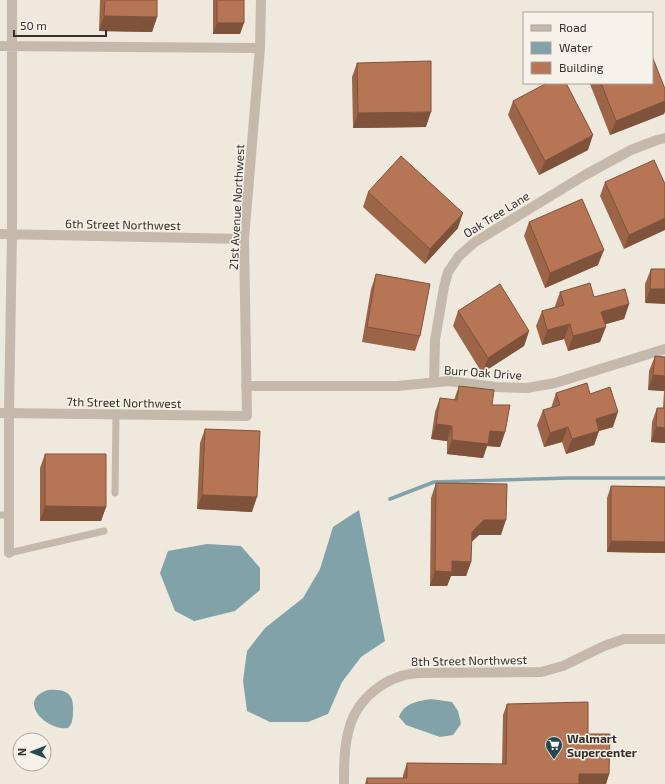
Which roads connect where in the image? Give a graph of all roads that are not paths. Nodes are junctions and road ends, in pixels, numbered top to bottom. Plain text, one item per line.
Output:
1 (12, 0) edge
2 (261, 0) edge
3 (0, 46) edge
4 (12, 46) junction
5 (260, 48) junction
6 (665, 138) edge
7 (0, 234) edge
8 (12, 234) junction
9 (244, 239) junction
10 (665, 349) edge
11 (434, 382) junction
12 (246, 386) junction
13 (4, 413) edge
14 (116, 414) junction
15 (247, 416) joint
16 (115, 493) dead end
17 (4, 515) edge
18 (104, 531) dead end
19 (9, 553) joint
20 (665, 639) edge
21 (344, 784) edge

1 - 4 street
2 - 5 street, 21st Avenue Northwest
3 - 4 street
4 - 5 street
4 - 8 street
5 - 9 street, 21st Avenue Northwest
6 - 11 street, Oak Tree Lane
7 - 8 street, 6th Street Northwest
8 - 9 street, 6th Street Northwest
8 - 13 street
9 - 12 street, 21st Avenue Northwest
10 - 11 street, Burr Oak Drive
11 - 12 street, Burr Oak Drive
12 - 15 street, 21st Avenue Northwest
13 - 14 street, 7th Street Northwest
13 - 17 street
14 - 15 street, 7th Street Northwest
14 - 16 lane
17 - 19 street
18 - 19 lane
20 - 21 street, 8th Street Northwest

